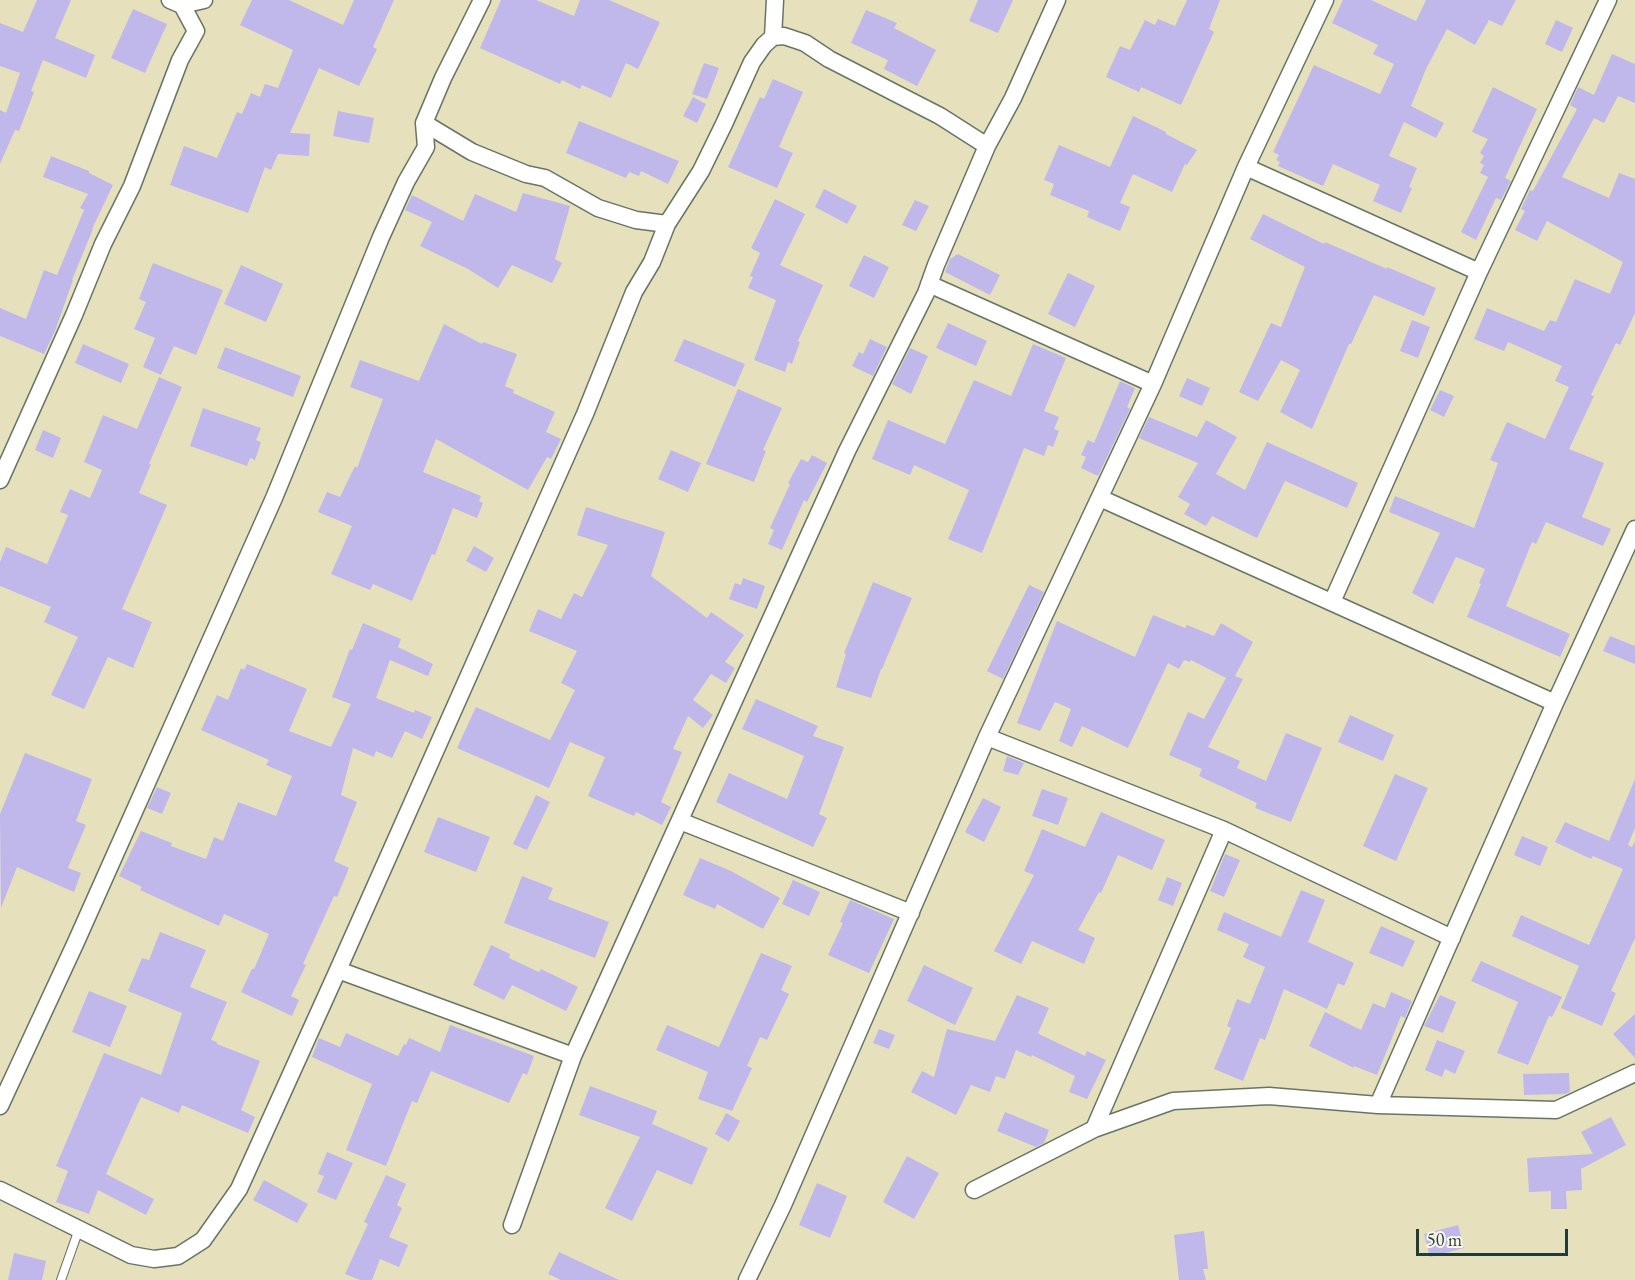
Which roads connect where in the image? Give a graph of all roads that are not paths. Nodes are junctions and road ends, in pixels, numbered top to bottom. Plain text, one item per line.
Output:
1 (206, 0) edge
2 (482, 0) edge
3 (774, 0) edge
4 (1057, 0) edge
5 (1325, 0) edge
6 (1608, 0) edge
7 (176, 2) edge
8 (196, 31) junction
9 (773, 37) junction
10 (424, 123) junction
11 (987, 146) junction
12 (1246, 167) junction
13 (667, 224) junction
14 (1479, 272) junction
15 (929, 284) junction
16 (1153, 384) junction
17 (0, 480) edge
18 (1100, 498) junction
19 (1635, 529) edge
20 (1332, 602) junction
21 (1555, 703) junction
22 (987, 737) junction
23 (680, 821) junction
24 (1224, 830) junction
25 (911, 913) junction
26 (1452, 938) junction
27 (339, 970) junction
28 (573, 1056) junction
29 (1635, 1074) edge
30 (1378, 1105) junction
31 (0, 1106) edge
32 (1094, 1129) junction
33 (0, 1190) edge
34 (974, 1190) dead end
35 (512, 1225) dead end
36 (79, 1229) junction
37 (61, 1280) edge
38 (747, 1280) edge

1 - 7 street
1 - 8 street
2 - 10 street
3 - 9 street
4 - 11 street
5 - 12 street
6 - 14 street
7 - 8 street
8 - 17 street
9 - 11 street
9 - 13 street
10 - 13 street
10 - 31 street
11 - 15 street
12 - 14 street
12 - 16 street
13 - 27 street
14 - 20 street
15 - 16 street
15 - 23 street
16 - 18 street
18 - 20 street
18 - 22 street
19 - 21 street
20 - 21 street
21 - 26 street
22 - 24 street
22 - 25 street
23 - 25 street
23 - 28 street
24 - 26 street
24 - 32 street
25 - 38 street
26 - 30 street
27 - 28 street
27 - 36 street
28 - 35 street
29 - 30 street
30 - 32 street
32 - 34 street
33 - 36 street
36 - 37 lane

